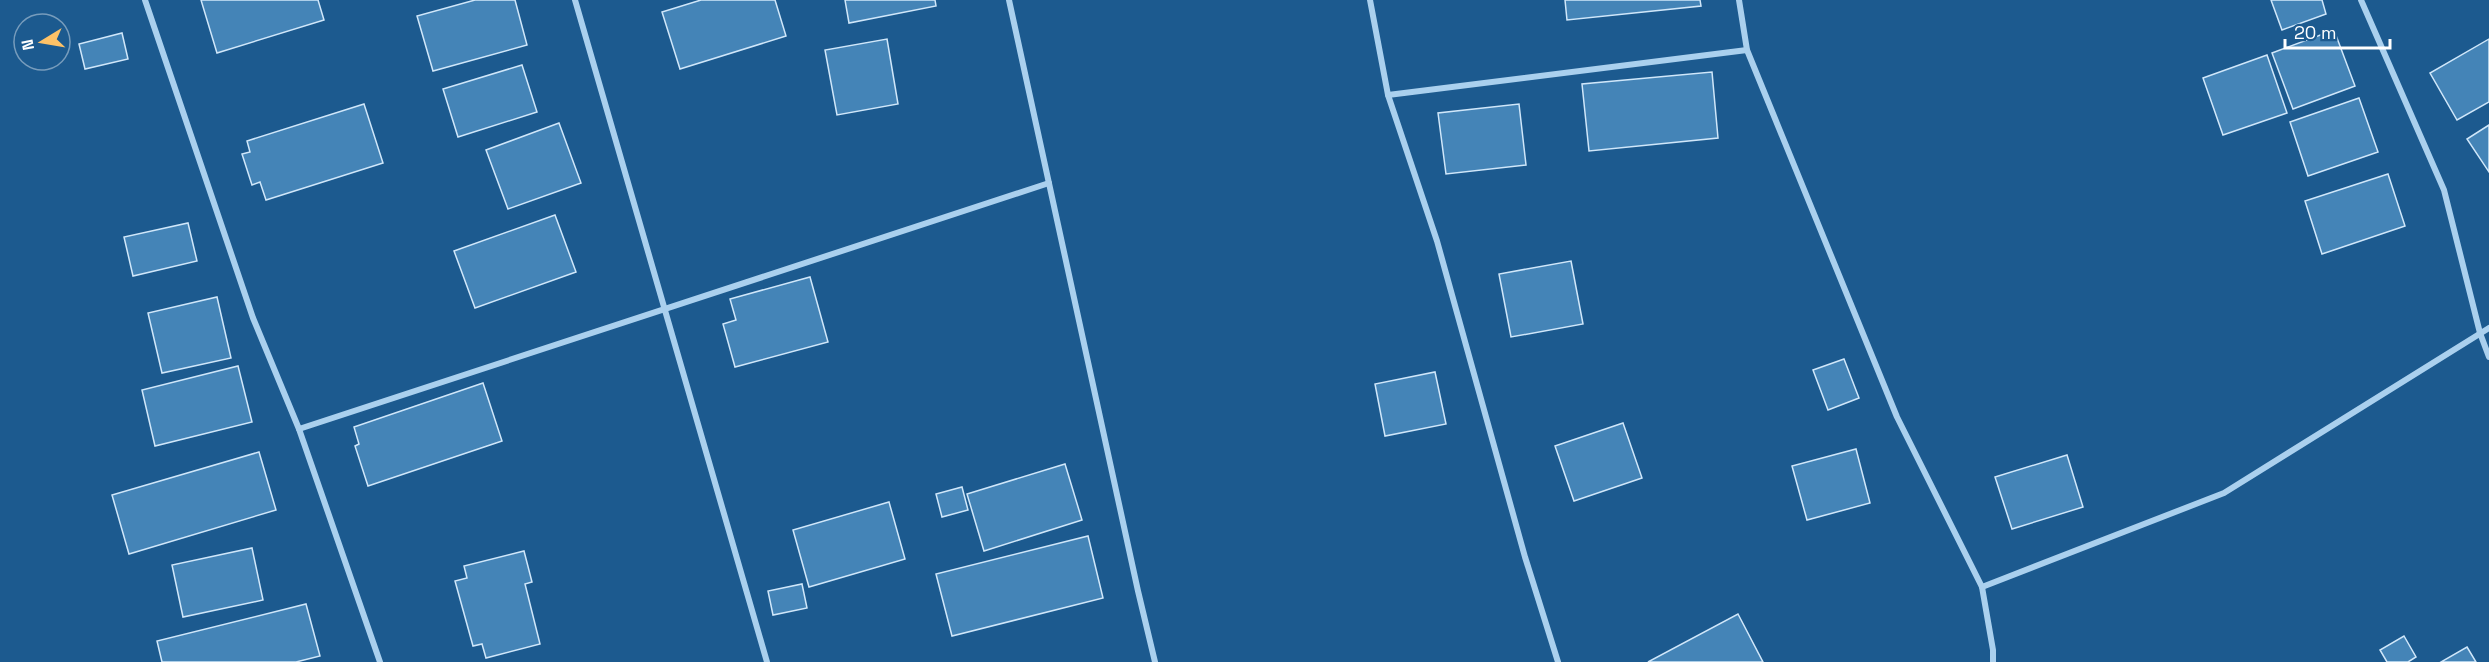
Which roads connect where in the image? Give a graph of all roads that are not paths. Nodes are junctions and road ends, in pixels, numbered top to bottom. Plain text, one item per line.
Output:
1 (145, 0) edge
2 (575, 0) edge
3 (1009, 0) edge
4 (1370, 0) edge
5 (1739, 0) edge
6 (2361, 0) edge
7 (1747, 50) junction
8 (1388, 95) junction
9 (1049, 183) junction
10 (666, 310) junction
11 (2489, 328) edge
12 (2480, 333) junction
13 (2489, 357) edge
14 (298, 429) junction
15 (1982, 586) junction
16 (380, 662) edge
17 (767, 662) edge
18 (1155, 662) edge
19 (1558, 662) edge
20 (1994, 662) edge

1 - 14 street
2 - 10 street
3 - 9 street
4 - 8 street
5 - 7 street
6 - 12 street
7 - 8 street
7 - 15 street
8 - 19 street
9 - 10 street
9 - 18 street
10 - 14 street
10 - 17 street
11 - 12 street
12 - 13 street
12 - 15 street
14 - 16 street
15 - 20 street

